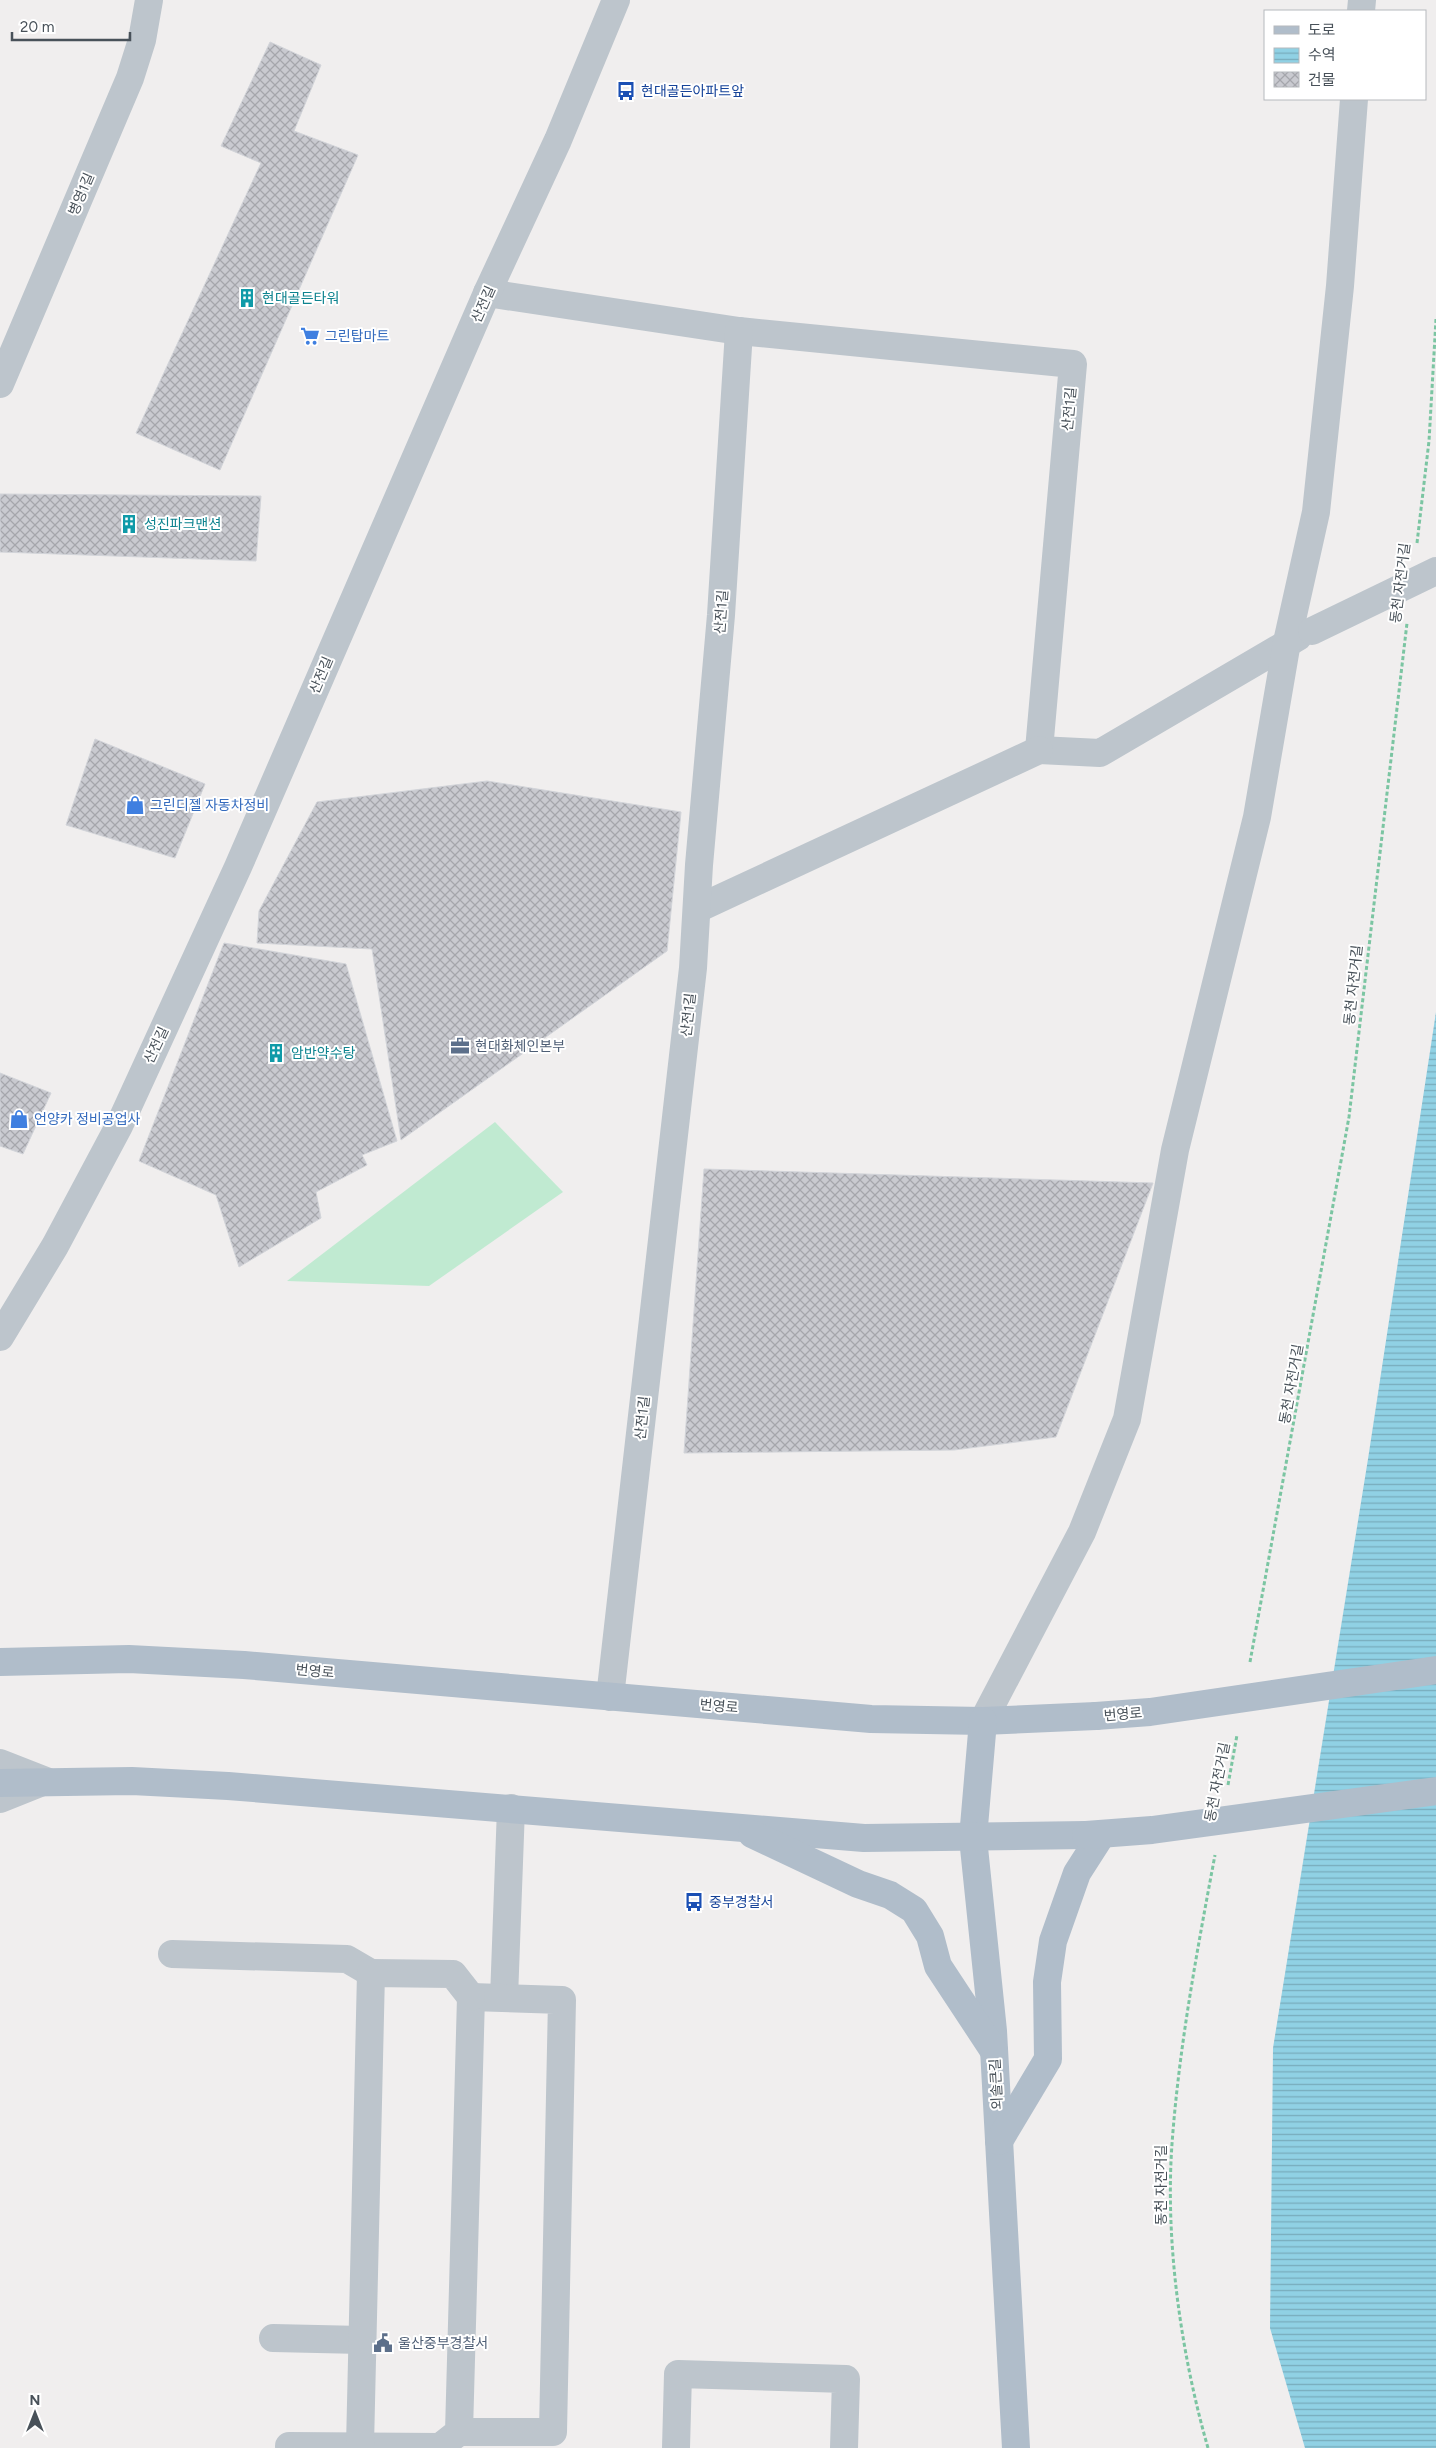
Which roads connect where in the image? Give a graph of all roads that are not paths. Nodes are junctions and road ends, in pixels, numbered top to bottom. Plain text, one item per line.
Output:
1 (149, 0) edge
2 (616, 0) edge
3 (1354, 100) edge
4 (488, 293) junction
5 (739, 331) junction
6 (0, 384) edge
7 (1436, 571) edge
8 (1287, 642) junction
9 (1039, 750) junction
10 (696, 909) junction
11 (0, 1337) edge
12 (0, 1662) edge
13 (1436, 1670) edge
14 (610, 1698) junction
15 (983, 1721) junction
16 (0, 1763) edge
17 (46, 1781) junction
18 (0, 1783) edge
19 (1436, 1791) edge
20 (0, 1799) edge
21 (511, 1808) junction
22 (737, 1827) junction
23 (1094, 1834) junction
24 (973, 1838) junction
25 (172, 1954) dead end
26 (371, 1973) junction
27 (471, 1996) junction
28 (504, 1998) junction
29 (994, 2052) junction
30 (999, 2141) junction
31 (273, 2338) dead end
32 (362, 2340) junction
33 (459, 2432) junction
34 (288, 2446) dead end
35 (360, 2446) junction
36 (676, 2448) edge
37 (844, 2448) edge
38 (1016, 2448) edge

1 - 6 street, 병영1길
2 - 4 street, 산전길
3 - 8 street
4 - 5 street, 산전1길
4 - 11 street, 산전길
5 - 9 street, 산전1길
5 - 10 street, 산전1길
7 - 8 street, bridge
8 - 9 street
8 - 15 street
9 - 10 street
10 - 14 street, 산전1길
12 - 14 main road, 번영로
13 - 15 main road, 번영로, bridge
14 - 15 main road, 번영로
15 - 24 main road, 외솔큰길
16 - 17 street
17 - 18 main road
17 - 20 street
17 - 21 main road
19 - 23 main road, bridge
21 - 22 main road
21 - 28 street
22 - 24 main road
22 - 29 main road
23 - 24 main road
23 - 30 main road
24 - 29 main road, 외솔큰길
25 - 26 street
26 - 27 street
26 - 32 street
27 - 28 street
27 - 33 street
28 - 33 street
29 - 30 main road, 외솔큰길
30 - 38 main road, 외솔큰길
31 - 32 street
32 - 35 street
33 - 35 street
34 - 35 street
36 - 37 street

